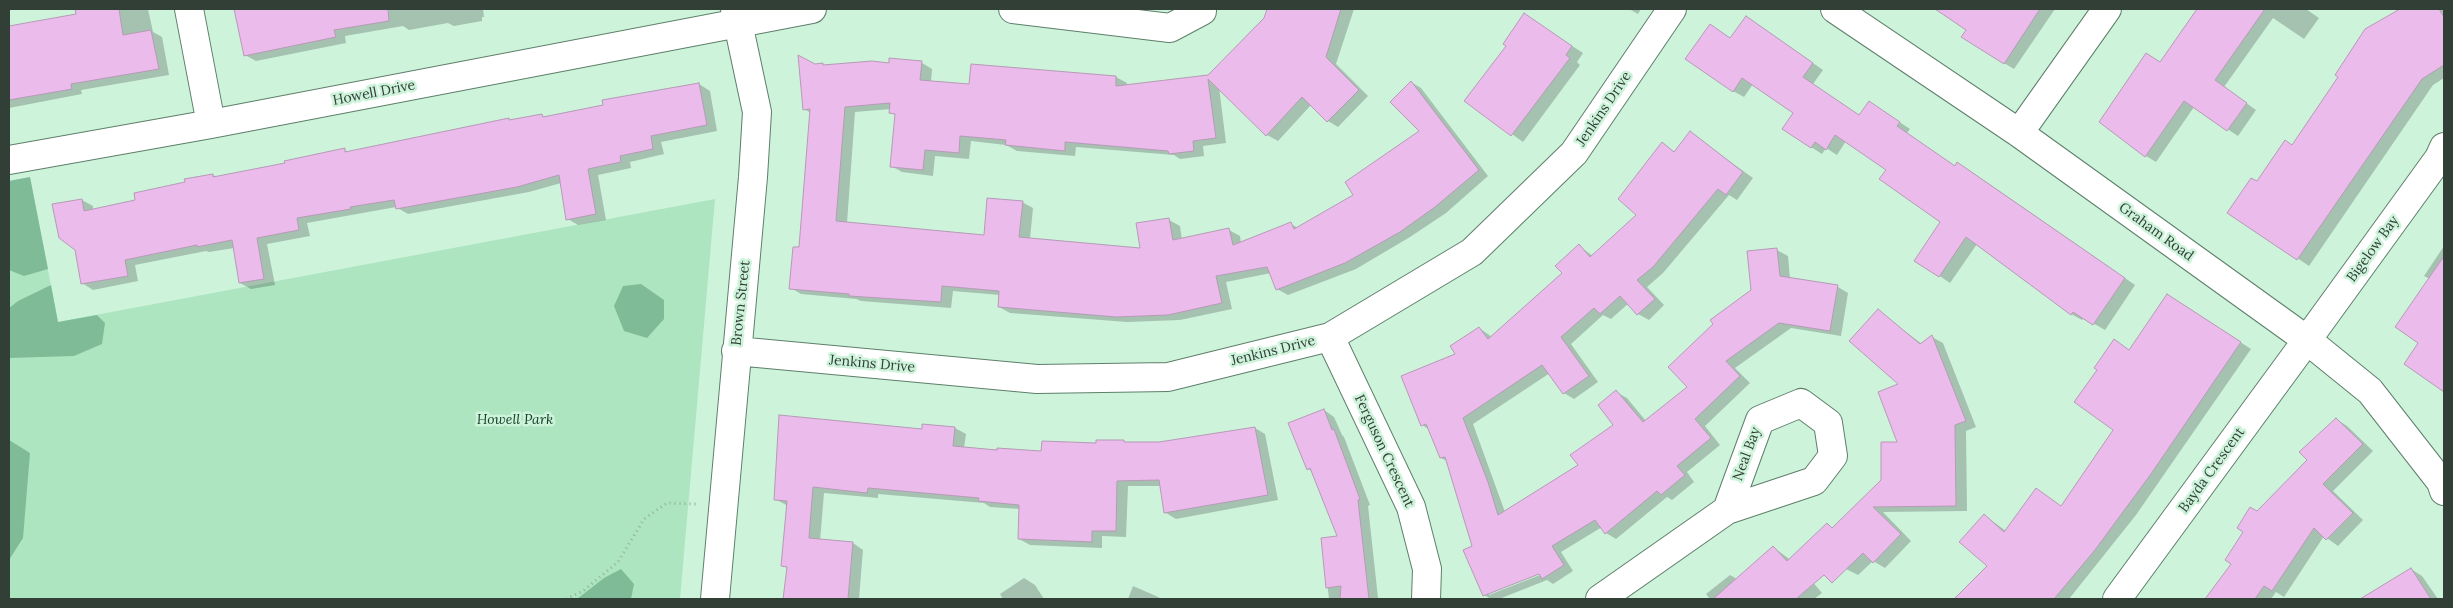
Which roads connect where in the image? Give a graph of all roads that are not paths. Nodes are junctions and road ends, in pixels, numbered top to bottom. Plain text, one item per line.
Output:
1 (189, 9) edge
2 (812, 9) edge
3 (1013, 9) edge
4 (1202, 9) edge
5 (1672, 9) edge
6 (1834, 9) edge
7 (2107, 9) edge
8 (1053, 10) edge
9 (737, 16) edge
10 (211, 124) junction
11 (2019, 133) junction
12 (2442, 154) edge
13 (9, 160) edge
14 (1330, 337) junction
15 (2308, 340) junction
16 (736, 351) junction
17 (2444, 491) edge
18 (1727, 510) dead end
19 (715, 599) edge
20 (1426, 599) edge
21 (1600, 599) edge
22 (2117, 599) edge

1 - 10 street
2 - 9 street, Howell Drive
3 - 8 street
4 - 8 street
5 - 14 street, Jenkins Drive
6 - 11 street, Graham Road
7 - 11 street
9 - 10 street, Howell Drive
9 - 16 street, Brown Street
10 - 13 street, Howell Drive
11 - 15 street, Graham Road
12 - 15 street, Bigelow Bay
14 - 16 street, Jenkins Drive
14 - 20 street, Ferguson Crescent
15 - 17 street, Graham Road
15 - 22 street, Bayda Crescent
16 - 19 street, Brown Street
18 - 21 street

